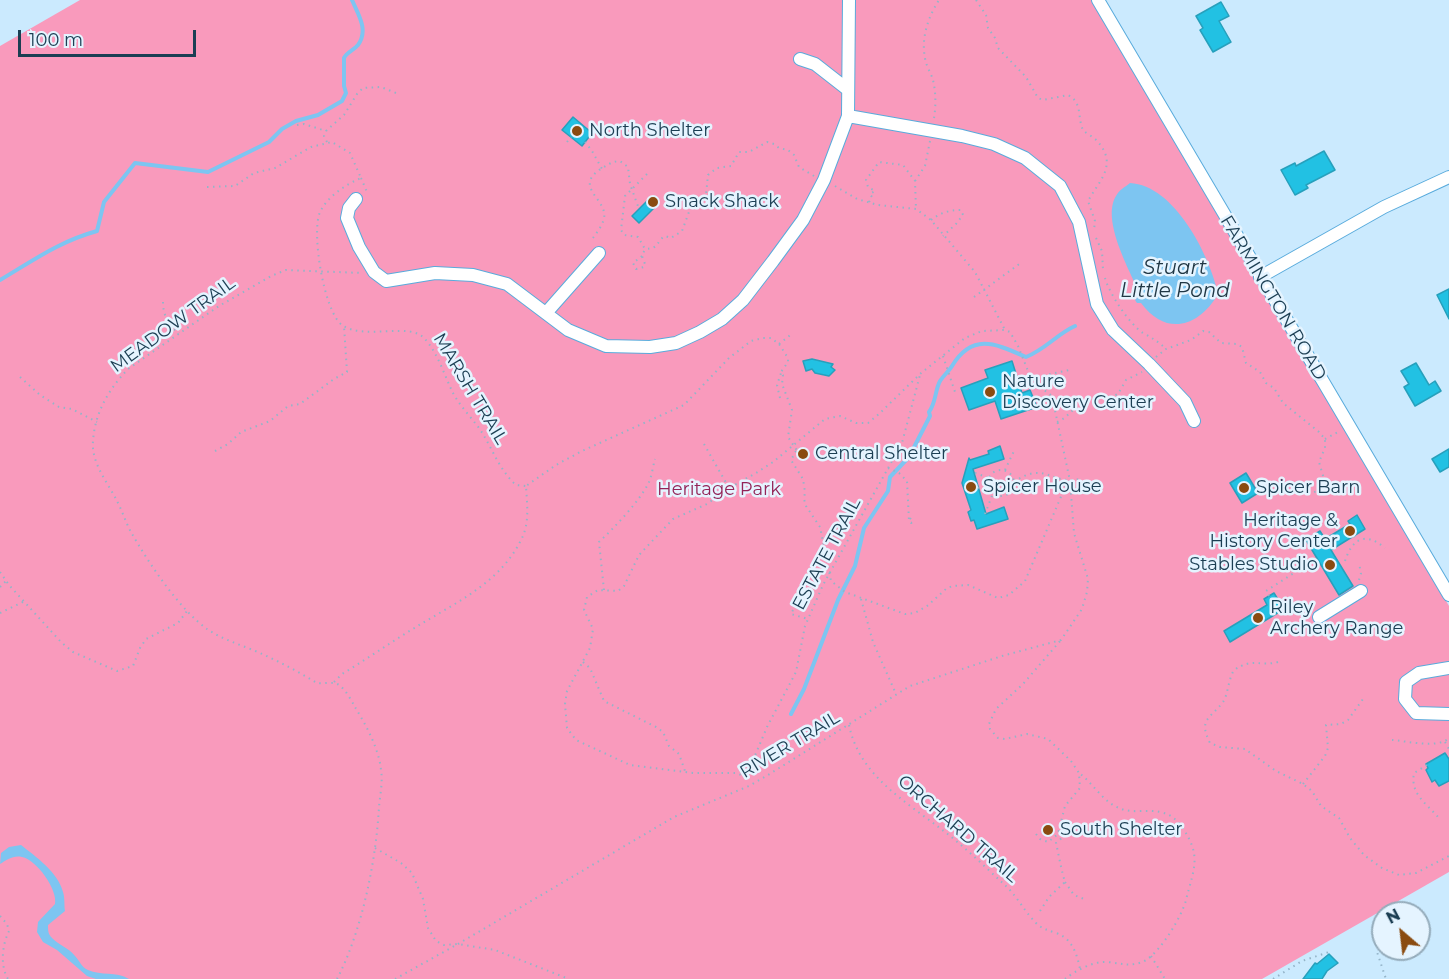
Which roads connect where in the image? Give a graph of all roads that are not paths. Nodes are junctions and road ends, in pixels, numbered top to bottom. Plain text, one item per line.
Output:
1 (849, 0) edge
2 (1098, 0) edge
3 (800, 59) dead end
4 (847, 89) junction
5 (848, 116) junction
6 (1449, 177) edge
7 (362, 198) road end
8 (599, 253) dead end
9 (1260, 276) junction
10 (546, 313) junction
11 (1194, 421) dead end
12 (1361, 591) road end
13 (1449, 595) edge
14 (1319, 617) dead end
15 (1449, 668) edge
16 (1449, 714) edge

1 - 4 street
2 - 9 street, FARMINGTON ROAD
3 - 4 street
4 - 5 street
5 - 10 street
5 - 11 street
6 - 9 street
7 - 10 street
8 - 10 street
9 - 13 street, FARMINGTON ROAD
12 - 14 street
15 - 16 street

